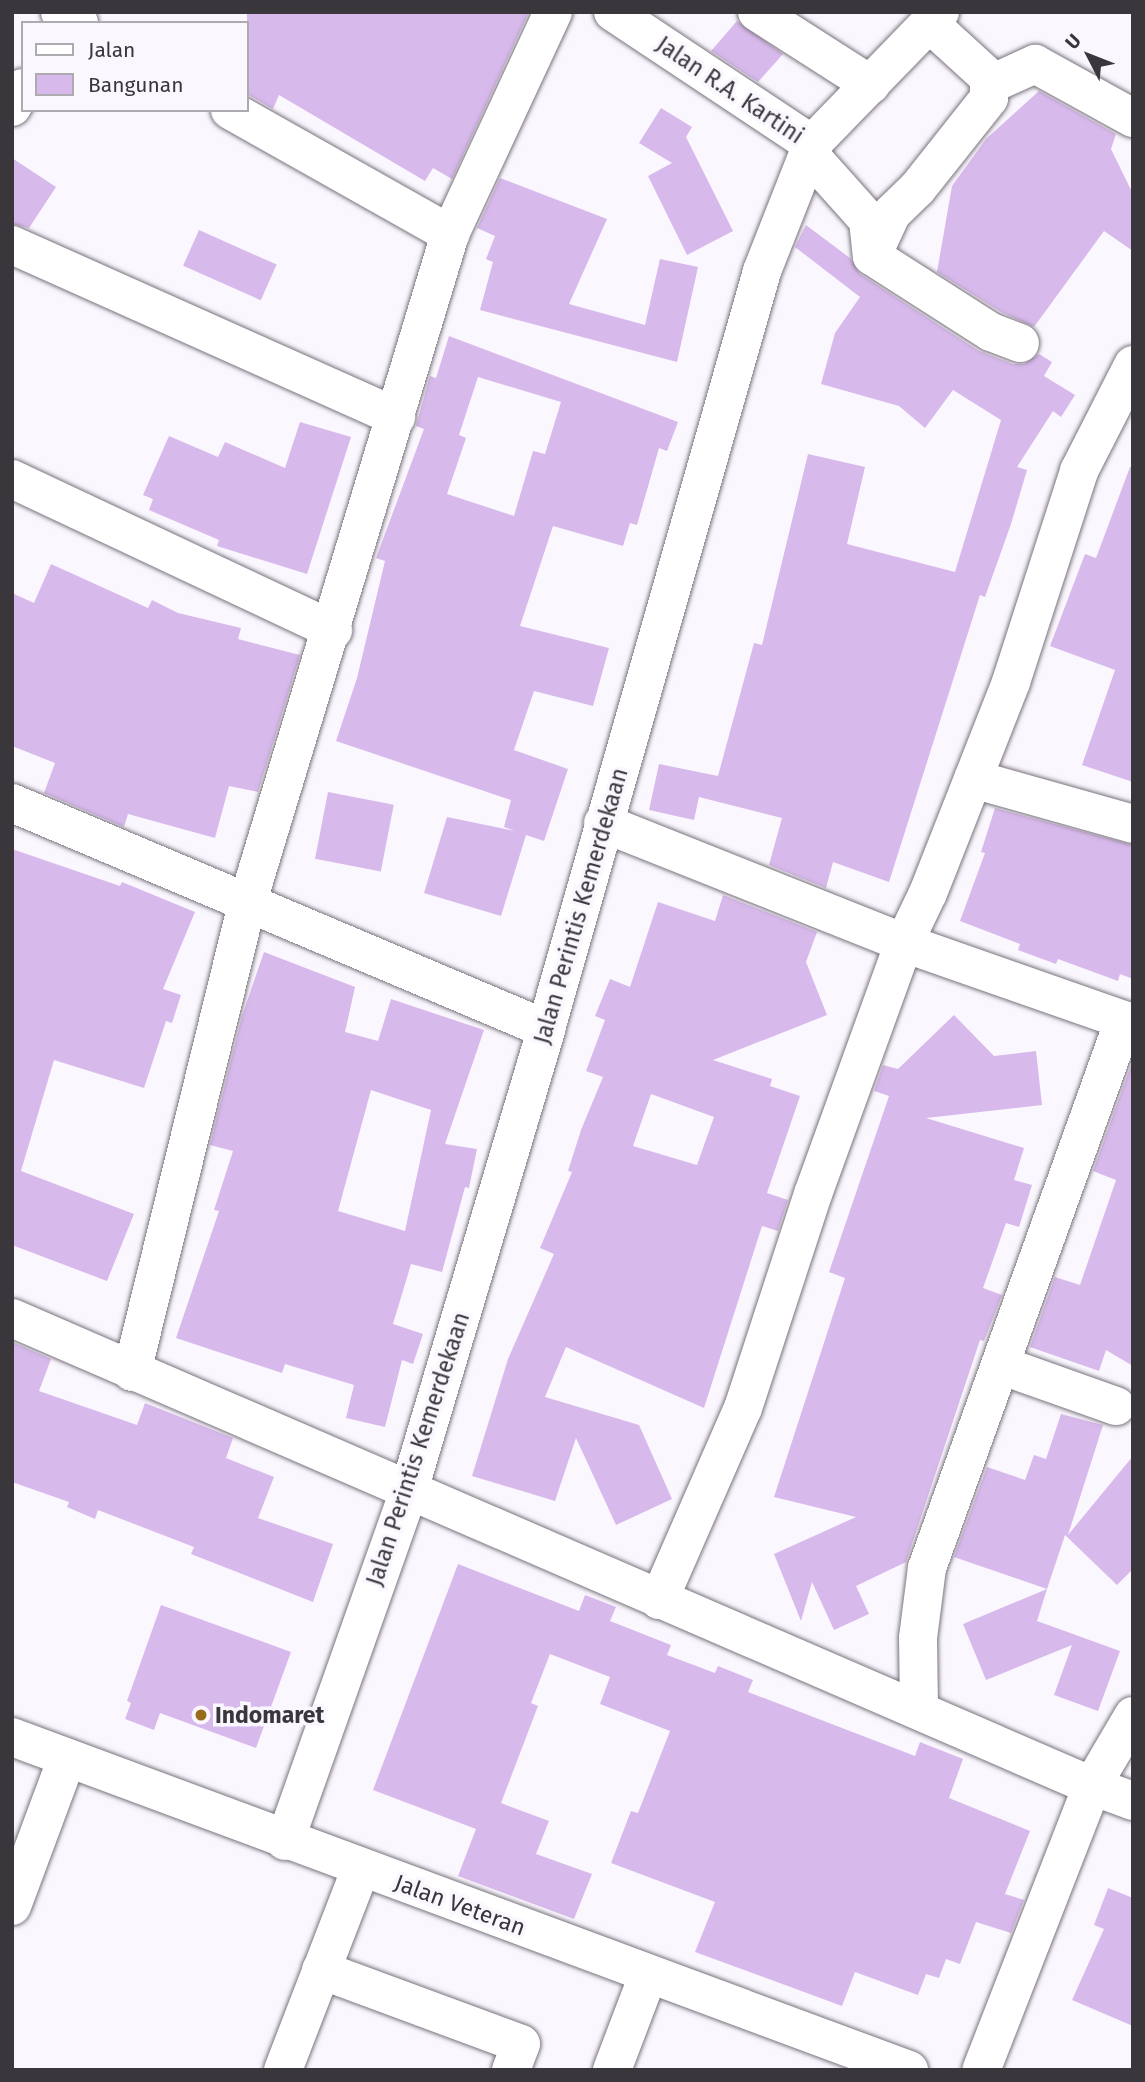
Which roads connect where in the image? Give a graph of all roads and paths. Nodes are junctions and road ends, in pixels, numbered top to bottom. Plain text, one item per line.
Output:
1 (553, 12) edge
2 (613, 12) edge
3 (757, 12) edge
4 (934, 18) edge
5 (871, 85) junction
6 (989, 85) junction
7 (21, 91) edge
8 (12, 107) edge
9 (234, 112) edge
10 (1133, 118) edge
11 (810, 149) junction
12 (450, 234) junction
13 (12, 245) edge
14 (872, 256) junction
15 (1020, 343) dead end
16 (1133, 365) edge
17 (1120, 412) edge
18 (396, 417) junction
19 (12, 479) edge
20 (333, 630) junction
21 (973, 779) junction
22 (12, 803) edge
23 (603, 823) junction
24 (1133, 824) edge
25 (248, 901) junction
26 (904, 943) junction
27 (1128, 1021) edge
28 (546, 1029) junction
29 (12, 1318) edge
30 (1003, 1366) junction
31 (132, 1372) junction
32 (1115, 1406) dead end
33 (409, 1490) junction
34 (659, 1600) junction
35 (919, 1708) junction
36 (1133, 1716) edge
37 (12, 1737) edge
38 (67, 1758) junction
39 (1092, 1786) junction
40 (1133, 1801) edge
41 (285, 1841) junction
42 (360, 1868) junction
43 (12, 1906) edge
44 (321, 1970) junction
45 (648, 1975) junction
46 (283, 2070) edge
47 (511, 2070) edge
48 (611, 2070) edge
49 (909, 2070) edge
50 (981, 2070) edge

1 - 12 street
2 - 11 street, Jalan R.A. Kartini
3 - 5 street
4 - 5 street, Jalan Perintis Kemerdekaan
4 - 6 street
5 - 11 street, Jalan Perintis Kemerdekaan
6 - 10 street
6 - 14 street
7 - 8 street
9 - 12 street
11 - 14 street, Jalan R.A. Kartini
11 - 23 street, Jalan Perintis Kemerdekaan
12 - 18 street
13 - 18 street
14 - 15 street
16 - 17 street
17 - 21 street
18 - 20 street
19 - 20 street
20 - 25 street
21 - 24 street
21 - 26 street
22 - 25 street
23 - 26 street
23 - 28 street, Jalan Perintis Kemerdekaan
25 - 28 street
25 - 31 street
26 - 27 street
26 - 34 street
27 - 30 street
28 - 33 street, Jalan Perintis Kemerdekaan
29 - 31 street
30 - 32 street
30 - 35 street
31 - 33 street
33 - 34 street
33 - 41 street, Jalan Perintis Kemerdekaan
34 - 35 street
35 - 39 street
36 - 39 street
37 - 38 street, Jalan Veteran
38 - 41 street, Jalan Veteran
38 - 43 street
39 - 40 street
39 - 50 street
41 - 42 street, Jalan Veteran
42 - 44 street
42 - 45 street, Jalan Veteran
44 - 46 street
44 - 47 street
45 - 48 street
45 - 49 street, Jalan Veteran

